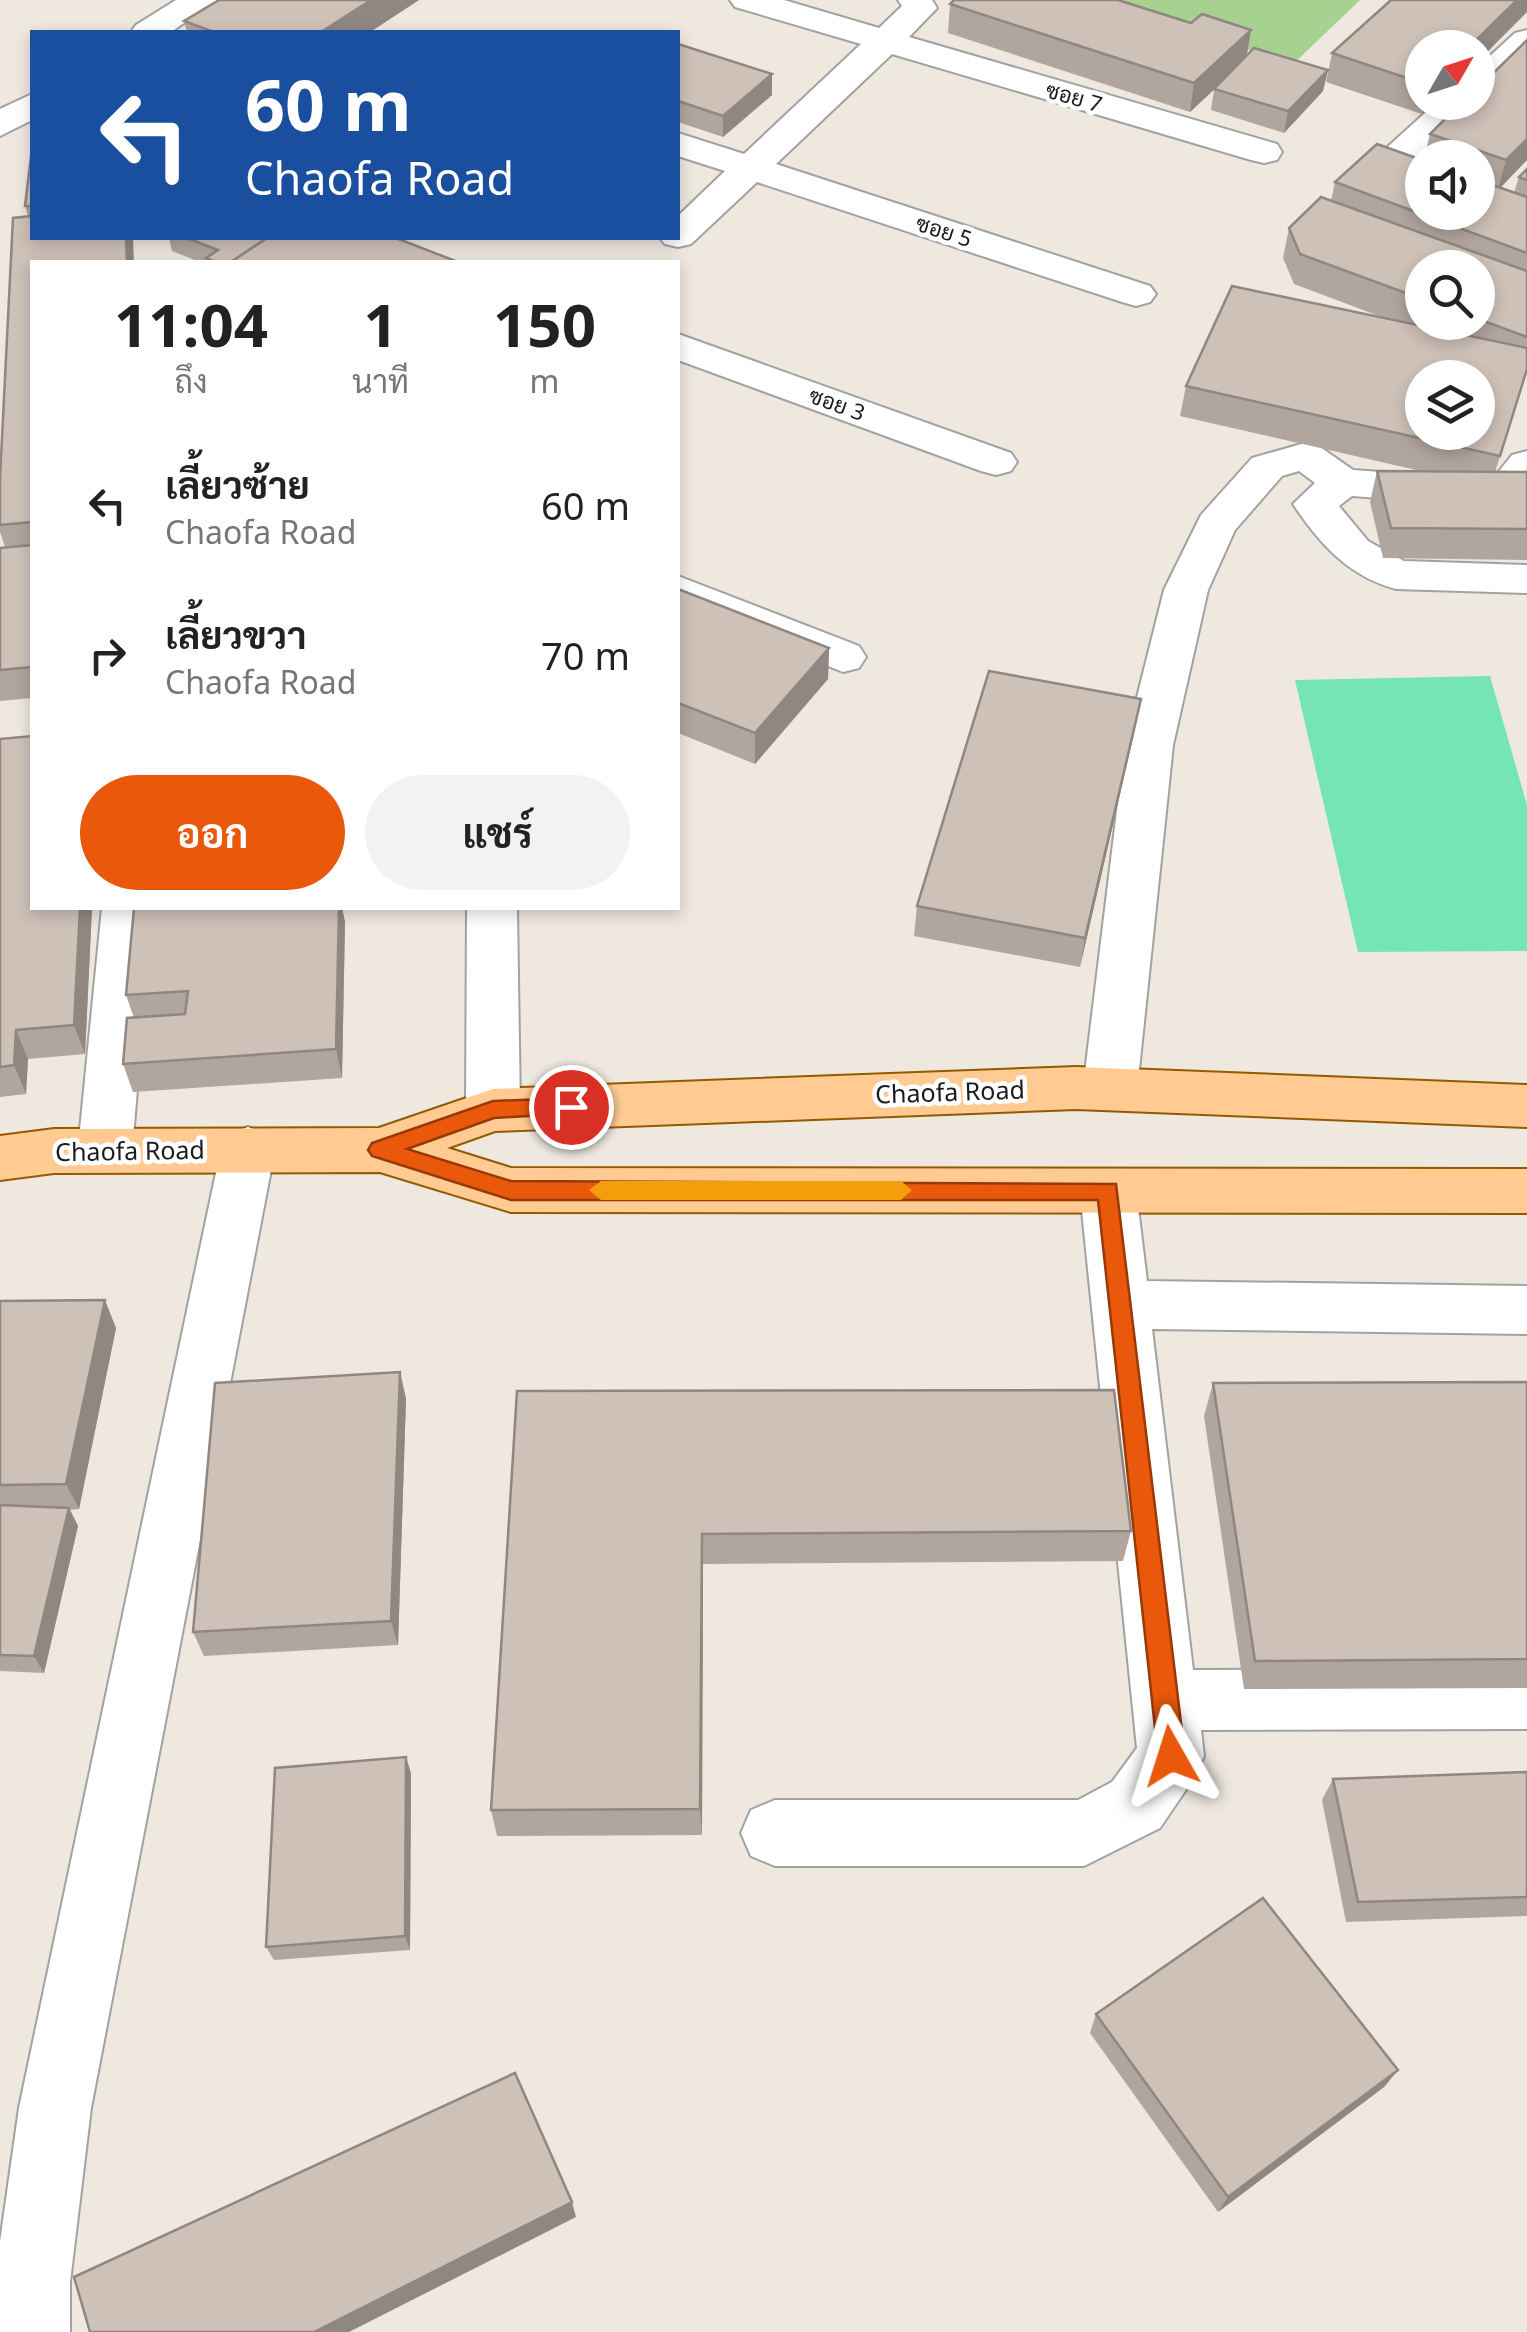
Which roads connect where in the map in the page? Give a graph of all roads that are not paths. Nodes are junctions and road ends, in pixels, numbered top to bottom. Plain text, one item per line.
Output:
1 (200, 0) edge
2 (747, 0) edge
3 (917, 4) edge
4 (151, 30) edge
5 (1527, 40) edge
6 (884, 41) junction
7 (1495, 70) edge
8 (30, 106) edge
9 (1439, 120) edge
10 (0, 125) edge
11 (1417, 140) edge
12 (680, 145) edge
13 (1405, 151) edge
14 (1264, 152) dead end
15 (752, 168) junction
16 (1405, 177) edge
17 (680, 234) edge
18 (674, 240) edge
19 (651, 260) edge
20 (1136, 294) dead end
21 (680, 347) edge
22 (996, 462) dead end
23 (1527, 464) edge
24 (1342, 482) junction
25 (1527, 578) edge
26 (680, 591) edge
27 (843, 657) dead end
28 (127, 910) edge
29 (492, 910) edge
30 (1110, 1089) junction
31 (1527, 1106) edge
32 (493, 1110) junction
33 (105, 1150) junction
34 (248, 1150) junction
35 (380, 1150) junction
36 (0, 1158) edge
37 (1108, 1191) junction
38 (1527, 1192) edge
39 (1122, 1305) junction
40 (1527, 1310) edge
41 (1527, 1699) edge
42 (1165, 1700) junction
43 (775, 1833) dead end
44 (32, 2332) edge

1 - 4 street
2 - 6 street, ซอย 7
3 - 6 street
5 - 7 street
6 - 14 street, ซอย 7
6 - 15 street
8 - 10 street
9 - 11 street
12 - 15 street, ซอย 5
13 - 16 street
15 - 17 street
15 - 20 street, ซอย 5
18 - 19 street
21 - 22 street, ซอย 3
23 - 24 street
24 - 25 street
24 - 30 street
26 - 27 street
28 - 33 street
29 - 32 street
30 - 31 main road, Chaofa Road
30 - 32 main road, Chaofa Road
32 - 35 main road, Chaofa Road
33 - 34 main road, Chaofa Road
33 - 36 main road, Chaofa Road
34 - 35 main road, Chaofa Road
34 - 44 street
35 - 37 main road, Chaofa Road
37 - 38 main road, Chaofa Road
37 - 39 street
39 - 40 street
39 - 42 street
41 - 42 street
42 - 43 street

